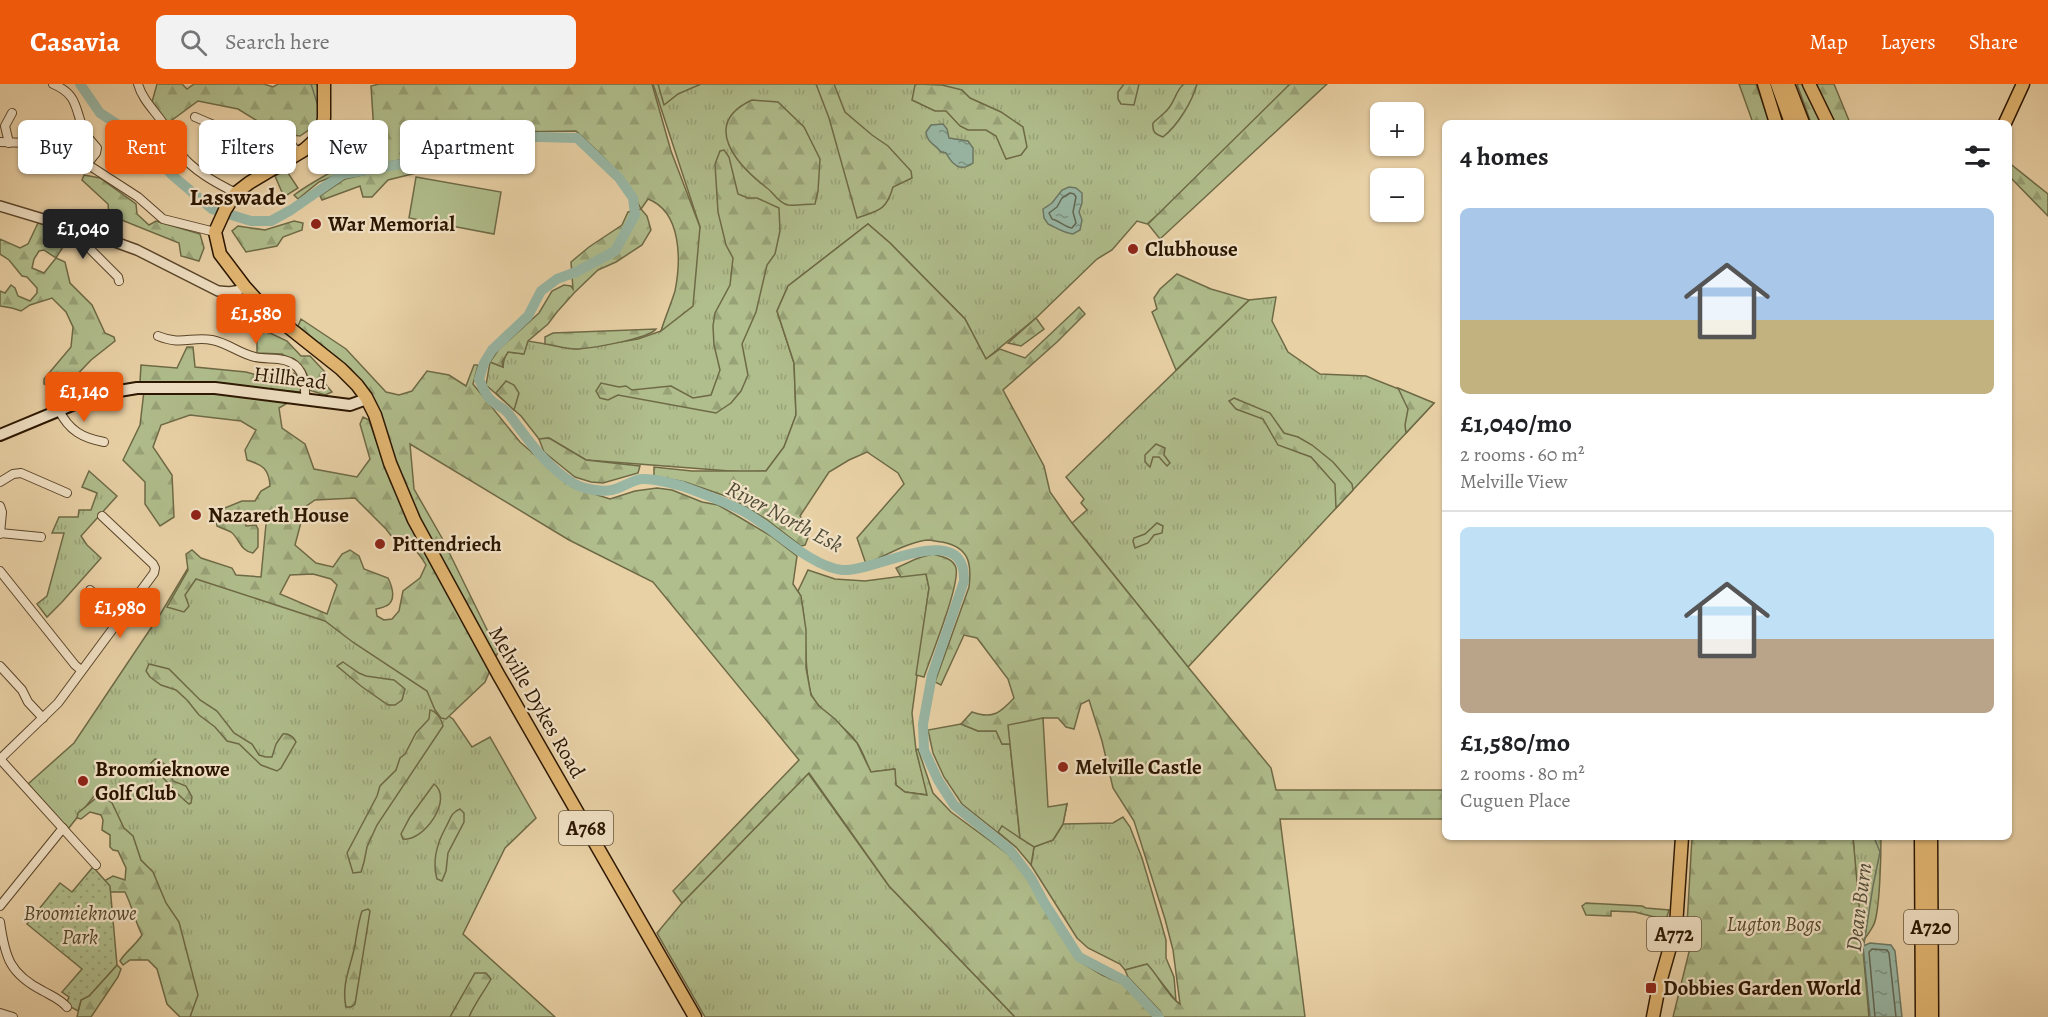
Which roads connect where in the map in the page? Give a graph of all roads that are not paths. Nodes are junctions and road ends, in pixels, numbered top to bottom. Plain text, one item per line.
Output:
1 (52, 84) edge
2 (138, 84) edge
3 (324, 84) edge
4 (1764, 84) edge
5 (1777, 84) edge
6 (1788, 84) edge
7 (1809, 84) edge
8 (2023, 84) edge
9 (12, 113) dead end
10 (195, 117) dead end
11 (81, 120) edge
12 (1775, 120) edge
13 (1790, 120) edge
14 (1802, 120) edge
15 (1827, 120) edge
16 (2006, 120) edge
17 (3, 125) edge
18 (0, 142) edge
19 (9, 143) junction
20 (18, 143) edge
21 (93, 143) edge
22 (297, 152) junction
23 (93, 157) edge
24 (93, 168) edge
25 (234, 196) junction
26 (0, 206) edge
27 (217, 227) junction
28 (93, 234) junction
29 (119, 281) dead end
30 (245, 287) junction
31 (164, 336) dead end
32 (366, 397) junction
33 (305, 398) junction
34 (60, 410) junction
35 (0, 435) edge
36 (104, 442) dead end
37 (0, 482) edge
38 (67, 493) dead end
39 (0, 506) edge
40 (102, 516) dead end
41 (0, 534) edge
42 (37, 539) dead end
43 (0, 571) edge
44 (90, 590) dead end
45 (121, 616) junction
46 (0, 666) edge
47 (81, 670) junction
48 (44, 718) junction
49 (0, 759) edge
50 (63, 828) junction
51 (1682, 840) edge
52 (1921, 840) edge
53 (1931, 840) edge
54 (96, 865) dead end
55 (0, 905) edge
56 (0, 922) edge
57 (67, 1007) dead end
58 (0, 1013) edge
59 (13, 1017) edge
60 (695, 1017) edge
61 (1653, 1017) edge
62 (1922, 1017) edge
63 (1932, 1017) edge

1 - 11 street
2 - 25 street
3 - 22 main road
4 - 12 main road
5 - 13 main road
6 - 14 main road
7 - 15 main road
8 - 16 main road
9 - 17 street
10 - 22 street
17 - 19 street
18 - 19 street
19 - 20 street
21 - 23 street
22 - 25 main road
24 - 27 street
25 - 27 main road
26 - 28 street
27 - 30 main road, A768
28 - 29 street
28 - 30 street
30 - 32 main road, A768
31 - 33 street
32 - 33 main road, Hillhead
32 - 60 main road, Melville Dykes Road / A768
33 - 34 main road, Hillhead
34 - 35 main road, Hillhead
34 - 36 street
37 - 38 street
39 - 41 street
40 - 45 street
41 - 42 street
43 - 47 street
44 - 45 street
45 - 47 street
46 - 48 street
47 - 48 street
48 - 49 street
49 - 50 street
50 - 54 street
50 - 55 street
51 - 61 main road, A772
52 - 62 main road, A720
53 - 63 main road, A720
56 - 57 street
58 - 59 street

